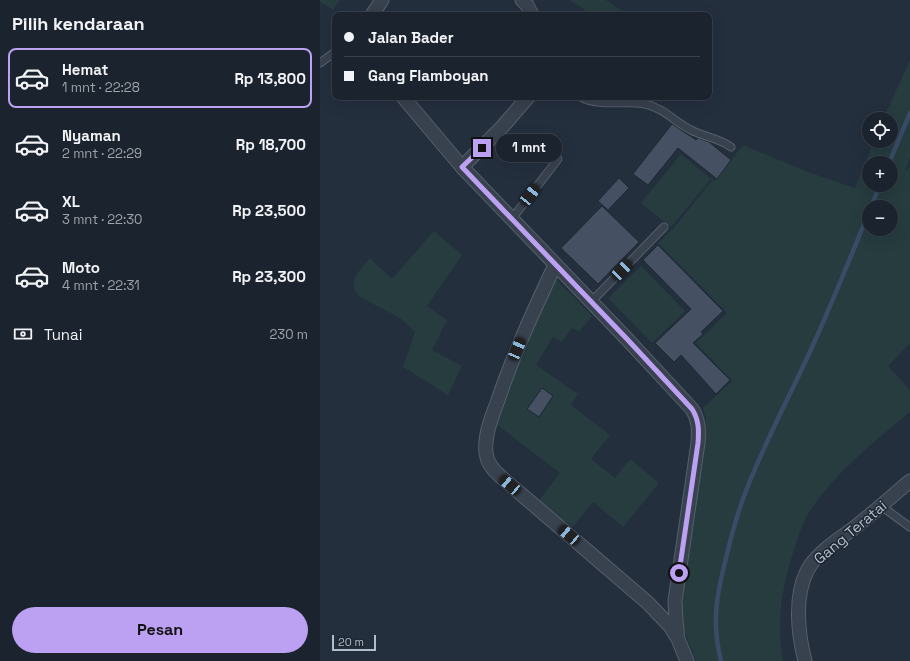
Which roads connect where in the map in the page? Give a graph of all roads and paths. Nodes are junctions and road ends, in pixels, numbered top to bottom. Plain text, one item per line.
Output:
1 (382, 0) edge
2 (522, 0) edge
3 (374, 12) edge
4 (530, 12) edge
5 (332, 54) edge
6 (320, 64) edge
7 (406, 100) edge
8 (525, 100) edge
9 (588, 100) edge
10 (731, 147) dead end
11 (558, 159) dead end
12 (462, 167) junction
13 (511, 220) junction
14 (664, 227) dead end
15 (555, 265) junction
16 (591, 302) junction
17 (910, 481) edge
18 (881, 506) junction
19 (910, 527) edge
20 (678, 639) junction
21 (687, 661) edge
22 (805, 661) edge

1 - 3 street
2 - 4 street
5 - 6 lane
7 - 12 street
8 - 12 street
9 - 10 lane
11 - 13 lane
12 - 13 street
13 - 15 street
14 - 16 lane
15 - 16 street
15 - 20 street
16 - 20 street
17 - 18 street, Gang Teratai
18 - 19 lane
18 - 22 street, Gang Teratai
20 - 21 street

